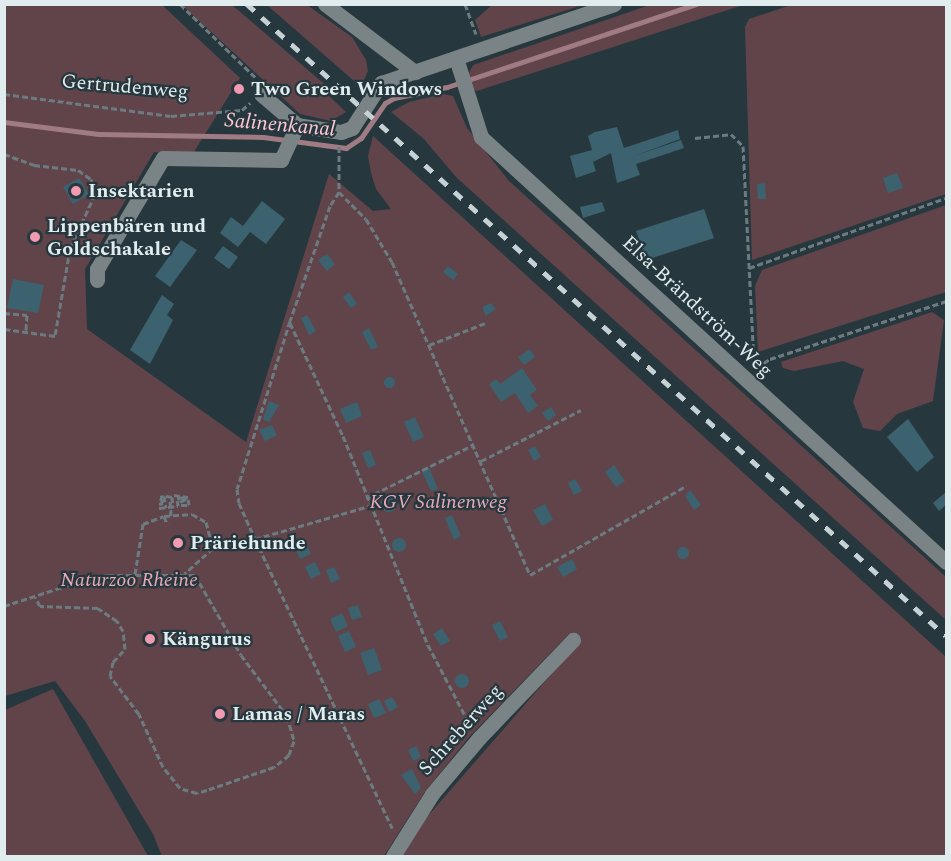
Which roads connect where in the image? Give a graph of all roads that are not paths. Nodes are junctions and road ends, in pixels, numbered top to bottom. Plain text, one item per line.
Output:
1 (325, 4) edge
2 (614, 4) edge
3 (456, 58) junction
4 (416, 72) junction
5 (261, 94) road end
6 (293, 136) junction
7 (97, 280) dead end
8 (946, 562) edge
9 (573, 640) dead end
10 (393, 856) edge

1 - 4 street
2 - 3 street
3 - 4 street
3 - 8 street, Elsa-Brändström-Weg
4 - 6 street
5 - 6 street
6 - 7 street
9 - 10 street, Schreberweg

